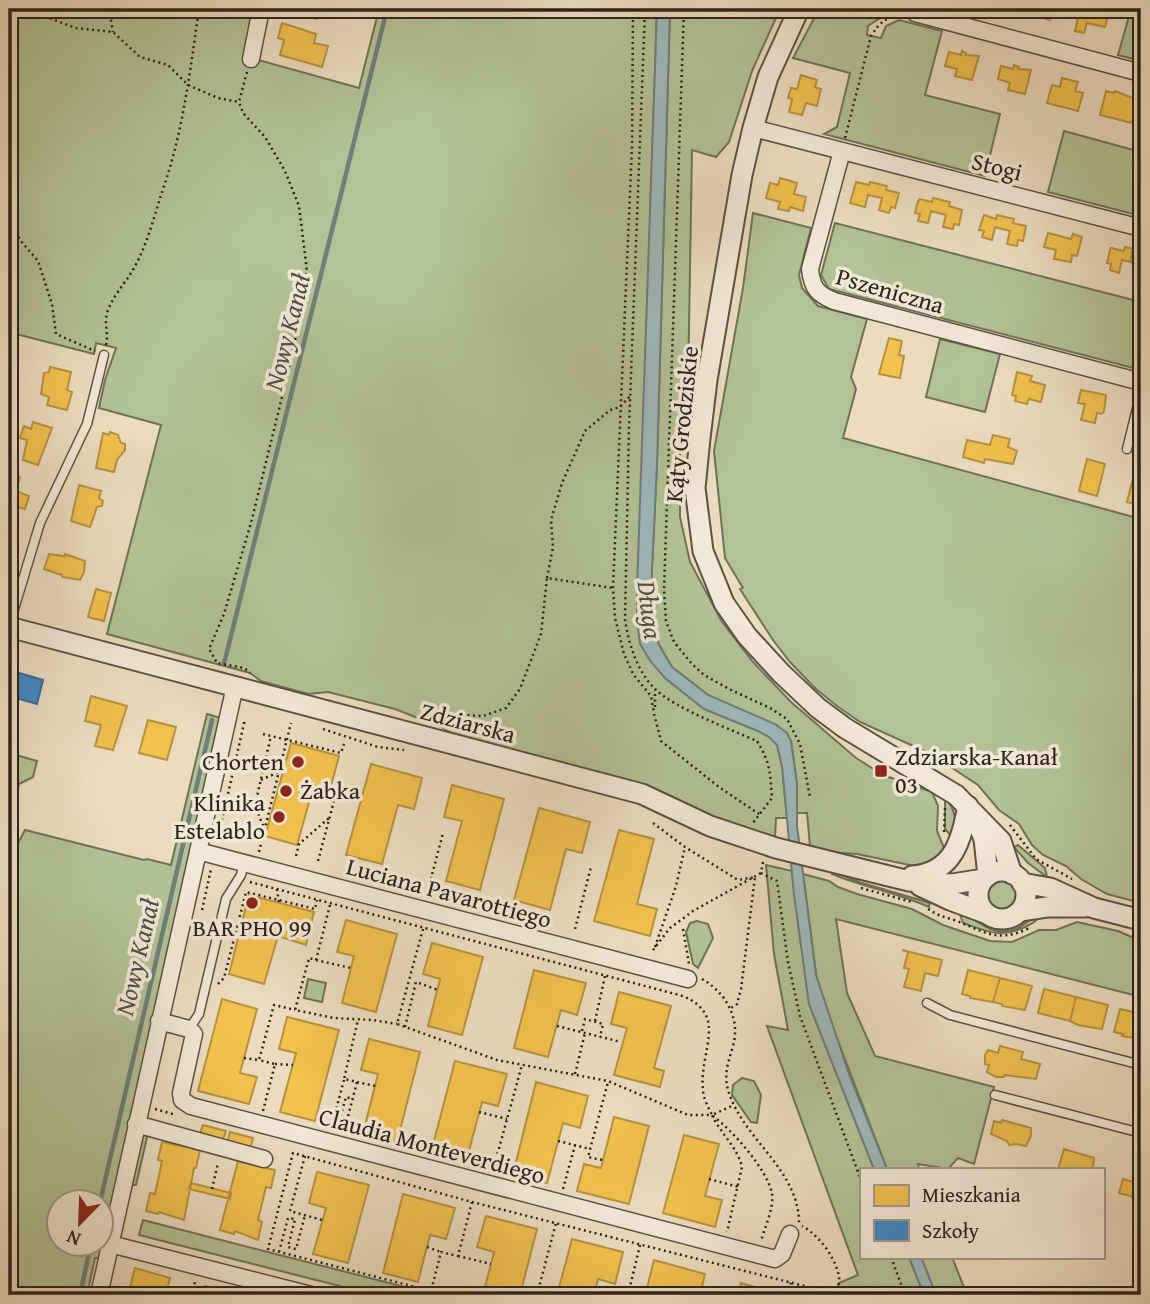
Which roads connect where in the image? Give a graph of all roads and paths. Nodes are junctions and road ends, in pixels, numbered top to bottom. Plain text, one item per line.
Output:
1 (24, 9) edge
2 (91, 9) edge
3 (109, 9) edge
4 (199, 9) edge
5 (261, 9) edge
6 (633, 9) edge
7 (645, 9) edge
8 (799, 9) edge
9 (915, 13) joint
10 (110, 17) junction
11 (113, 32) junction
12 (251, 59) joint
13 (1141, 73) edge
14 (188, 85) junction
15 (239, 102) junction
16 (752, 128) junction
17 (842, 151) junction
18 (9, 217) edge
19 (1141, 228) edge
20 (104, 355) junction
21 (1141, 382) edge
22 (1141, 392) edge
23 (631, 395) junction
24 (620, 407) junction
25 (1127, 449) dead end
26 (547, 578) junction
27 (613, 588) junction
28 (9, 626) edge
29 (253, 676) dead end
30 (235, 686) junction
31 (656, 690) junction
32 (654, 713) junction
33 (462, 715) dead end
34 (291, 723) dead end
35 (320, 727) dead end
36 (263, 734) dead end
37 (271, 736) junction
38 (287, 740) junction
39 (345, 741) dead end
40 (413, 751) dead end
41 (279, 772) junction
42 (261, 780) junction
43 (941, 784) junction
44 (319, 789) dead end
45 (972, 810) junction
46 (759, 814) junction
47 (329, 818) junction
48 (653, 823) dead end
49 (265, 831) junction
50 (443, 833) dead end
51 (947, 836) dead end
52 (746, 840) junction
53 (1013, 843) junction
54 (685, 847) junction
55 (198, 851) junction
56 (296, 856) dead end
57 (769, 857) junction
58 (251, 860) junction
59 (318, 861) dead end
60 (591, 867) dead end
61 (761, 873) junction
62 (755, 877) junction
63 (986, 878) junction
64 (1017, 878) junction
65 (238, 879) junction
66 (902, 879) junction
67 (1054, 879) junction
68 (277, 890) junction
69 (428, 890) dead end
70 (317, 900) junction
71 (280, 902) junction
72 (330, 904) junction
73 (1094, 908) junction
74 (1020, 911) junction
75 (985, 913) junction
76 (1141, 920) edge
77 (423, 929) junction
78 (575, 929) dead end
79 (683, 929) dead end
80 (316, 960) junction
81 (351, 968) dead end
82 (691, 974) junction
83 (605, 976) junction
84 (409, 980) junction
85 (416, 982) junction
86 (206, 987) junction
87 (438, 990) dead end
88 (927, 1003) dead end
89 (731, 1008) junction
90 (295, 1010) junction
91 (358, 1020) junction
92 (159, 1021) junction
93 (595, 1021) junction
94 (397, 1024) junction
95 (557, 1026) dead end
96 (405, 1027) junction
97 (189, 1029) junction
98 (583, 1033) junction
99 (600, 1037) junction
100 (621, 1042) dead end
101 (244, 1058) dead end
102 (259, 1060) junction
103 (275, 1064) junction
104 (292, 1065) dead end
105 (522, 1065) junction
106 (1141, 1065) edge
107 (575, 1073) junction
108 (344, 1079) junction
109 (608, 1081) junction
110 (357, 1082) junction
111 (375, 1086) dead end
112 (995, 1095) dead end
113 (352, 1099) junction
114 (734, 1105) junction
115 (479, 1112) dead end
116 (712, 1115) junction
117 (262, 1117) dead end
118 (507, 1119) junction
119 (136, 1124) junction
120 (1141, 1133) edge
121 (342, 1139) dead end
122 (558, 1141) dead end
123 (575, 1145) junction
124 (590, 1149) junction
125 (305, 1156) junction
126 (264, 1159) dead end
127 (602, 1160) dead end
128 (217, 1169) dead end
129 (860, 1177) edge
130 (491, 1178) dead end
131 (709, 1179) dead end
132 (739, 1187) junction
133 (212, 1189) dead end
134 (561, 1197) dead end
135 (472, 1202) junction
136 (305, 1215) junction
137 (116, 1216) edge
138 (322, 1220) dead end
139 (556, 1223) junction
140 (790, 1234) dead end
141 (725, 1239) dead end
142 (640, 1244) junction
143 (116, 1246) edge
144 (427, 1247) dead end
145 (760, 1248) dead end
146 (279, 1252) junction
147 (441, 1252) junction
148 (458, 1256) junction
149 (107, 1258) edge
150 (891, 1258) edge
151 (491, 1264) dead end
152 (196, 1279) dead end
153 (790, 1282) junction
154 (595, 1292) dead end
155 (836, 1294) edge
156 (99, 1295) edge
157 (192, 1295) edge
158 (311, 1295) edge
159 (537, 1295) edge
160 (611, 1295) edge
161 (628, 1295) edge
162 (787, 1295) edge
163 (905, 1295) edge

1 - 11 path
2 - 10 path
3 - 10 path
4 - 14 path
5 - 12 street
6 - 24 path
7 - 23 path
8 - 16 street, Kąty Grodziskie
9 - 13 street
9 - 17 path
10 - 11 path
11 - 14 path
12 - 15 path
14 - 15 path
14 - 20 path
15 - 29 path
16 - 17 street
16 - 43 street, Kąty Grodziskie
17 - 19 street, Stogi
17 - 21 street, Pszeniczna
18 - 20 path
20 - 28 lane
22 - 25 lane
23 - 24 path
23 - 31 path
24 - 26 path
24 - 27 path
26 - 27 path
26 - 33 path
27 - 32 path
28 - 30 street, Zdziarska
30 - 52 street, Zdziarska
30 - 55 street
31 - 32 path
31 - 46 path
32 - 46 path
34 - 38 path
35 - 40 path
36 - 37 path
37 - 38 path
37 - 42 path
38 - 39 path
38 - 41 path
41 - 42 path
41 - 49 path
42 - 49 path
43 - 45 street, Kąty Grodziskie
43 - 51 path
44 - 47 path
45 - 53 street, Kąty Grodziskie
45 - 63 street
45 - 66 street
46 - 52 path
47 - 56 path
47 - 59 path
48 - 54 path
49 - 58 path
50 - 69 path
52 - 57 street, Zdziarska
53 - 64 street, Kąty Grodziskie
53 - 67 path
53 - 67 street
54 - 62 path
54 - 62 path
55 - 58 street, Luciana Pavarottiego
55 - 92 street
57 - 61 path
57 - 66 street, Zdziarska
58 - 65 lane
58 - 82 street, Luciana Pavarottiego
60 - 78 path
61 - 62 path
61 - 129 path
62 - 89 path
63 - 64 street
63 - 66 street, Zdziarska
63 - 75 street
64 - 67 street
64 - 74 street
65 - 68 path
65 - 86 lane
66 - 75 street, Zdziarska
67 - 73 street
68 - 70 path
68 - 71 path
70 - 71 path
70 - 72 path
71 - 86 path
72 - 77 path
72 - 80 path
73 - 74 street
73 - 76 street
74 - 75 street
77 - 83 path
77 - 84 path
79 - 82 path
80 - 81 path
80 - 90 path
82 - 89 path
83 - 93 path
83 - 116 path
84 - 85 path
84 - 94 path
85 - 87 path
85 - 96 path
86 - 97 lane
88 - 106 lane
89 - 114 path
90 - 91 path
90 - 102 path
91 - 94 path
91 - 108 path
92 - 97 street
92 - 119 street
93 - 98 path
93 - 99 path
94 - 96 path
95 - 98 path
96 - 105 path
97 - 140 street, Claudia Monteverdiego
98 - 99 path
98 - 107 path
99 - 100 path
101 - 102 path
102 - 103 path
103 - 104 path
103 - 117 path
105 - 107 path
105 - 118 path
107 - 109 path
108 - 110 path
108 - 113 path
109 - 116 path
109 - 124 path
110 - 111 path
110 - 113 path
112 - 120 lane
113 - 121 path
114 - 116 path
114 - 155 path
115 - 118 path
116 - 132 path
116 - 145 path
118 - 130 path
119 - 126 street
119 - 137 street
122 - 123 path
123 - 124 path
123 - 134 path
124 - 127 path
125 - 135 path
125 - 136 path
125 - 146 path
128 - 133 path
131 - 132 path
132 - 141 path
135 - 139 path
135 - 148 path
136 - 138 path
136 - 146 path
139 - 142 path
139 - 159 path
142 - 153 path
142 - 161 path
143 - 158 street
144 - 147 path
146 - 147 path
147 - 148 path
148 - 151 path
149 - 156 street
150 - 163 path
152 - 157 path
153 - 155 path
153 - 162 path
154 - 160 path

